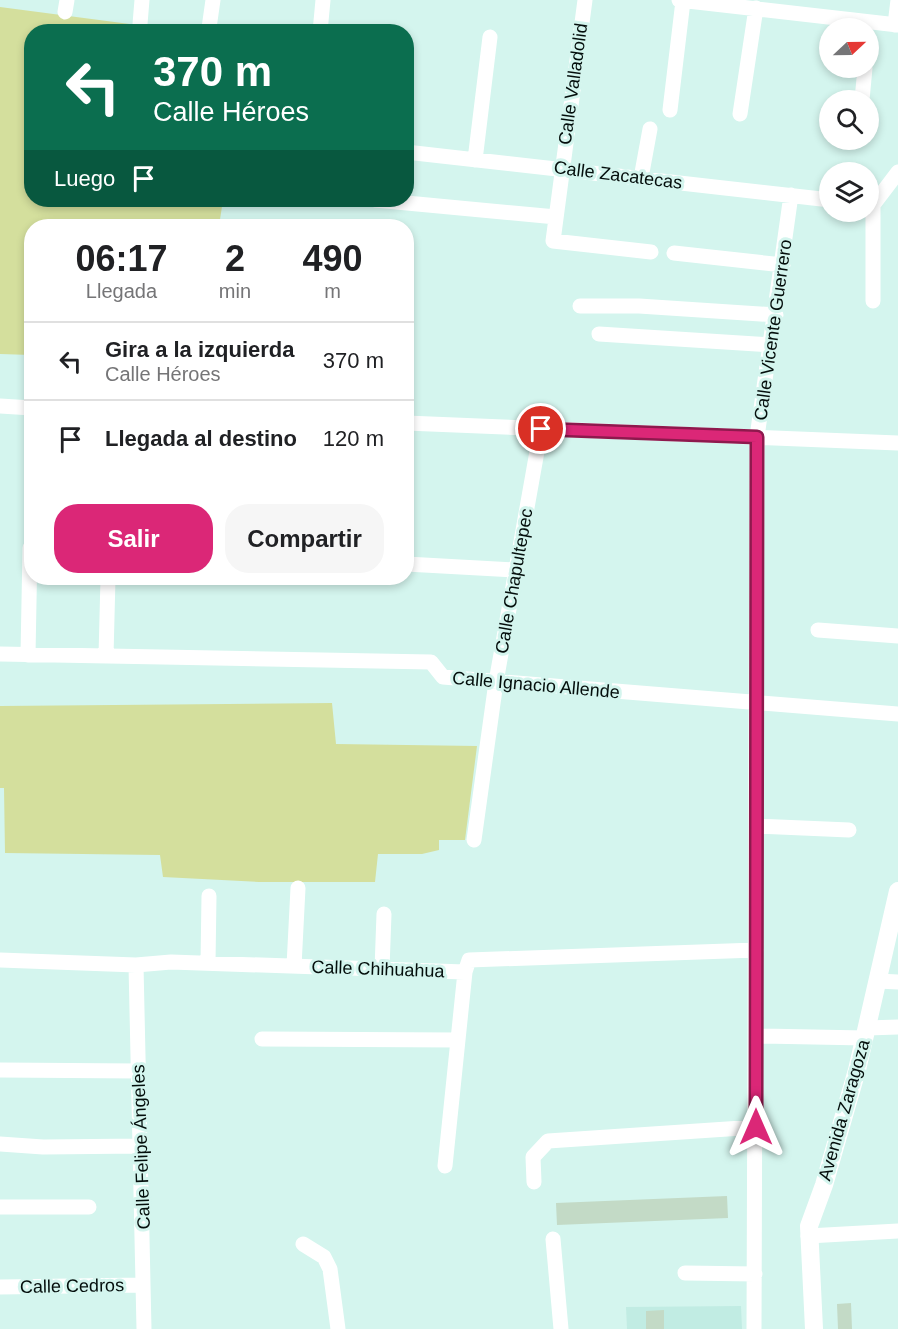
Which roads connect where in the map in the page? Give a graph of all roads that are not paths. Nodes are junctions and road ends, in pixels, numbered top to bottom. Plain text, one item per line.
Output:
1 (142, 0) edge
2 (213, 0) edge
3 (323, 0) edge
4 (585, 0) edge
5 (681, 0) edge
6 (898, 0) edge
7 (750, 5) edge
8 (820, 7) edge
9 (847, 18) edge
10 (140, 24) dead end
11 (210, 24) edge
12 (321, 24) edge
13 (896, 25) edge
14 (879, 26) edge
15 (490, 37) dead end
16 (670, 110) dead end
17 (740, 114) dead end
18 (650, 129) dead end
19 (414, 153) edge
20 (475, 160) junction
21 (561, 168) junction
22 (898, 172) edge
23 (641, 178) junction
24 (791, 195) junction
25 (879, 195) edge
26 (819, 199) edge
27 (414, 204) edge
28 (556, 217) junction
29 (871, 222) edge
30 (651, 252) dead end
31 (674, 253) dead end
32 (783, 265) junction
33 (873, 301) dead end
34 (580, 306) dead end
35 (776, 315) junction
36 (599, 334) dead end
37 (772, 345) junction
38 (0, 406) edge
39 (24, 408) edge
40 (414, 423) edge
41 (541, 429) junction
42 (757, 437) junction
43 (898, 443) edge
44 (414, 564) edge
45 (516, 570) junction
46 (29, 585) edge
47 (108, 585) edge
48 (818, 630) dead end
49 (898, 636) edge
50 (0, 654) edge
51 (28, 654) junction
52 (106, 656) junction
53 (496, 682) junction
54 (758, 701) junction
55 (898, 714) edge
56 (756, 826) junction
57 (849, 830) dead end
58 (474, 840) dead end
59 (298, 888) dead end
60 (898, 891) edge
61 (209, 896) dead end
62 (384, 914) dead end
63 (756, 950) junction
64 (0, 960) edge
65 (207, 963) junction
66 (136, 964) junction
67 (294, 966) junction
68 (382, 969) junction
69 (465, 972) junction
70 (878, 981) junction
71 (898, 982) edge
72 (898, 1027) edge
73 (866, 1033) junction
74 (756, 1036) junction
75 (262, 1039) dead end
76 (458, 1040) junction
77 (0, 1070) edge
78 (138, 1071) junction
79 (756, 1127) junction
80 (0, 1144) edge
81 (142, 1146) junction
82 (445, 1166) dead end
83 (534, 1182) dead end
84 (0, 1207) edge
85 (89, 1207) dead end
86 (898, 1231) edge
87 (808, 1236) junction
88 (553, 1239) dead end
89 (303, 1244) dead end
90 (685, 1274) dead end
91 (755, 1274) junction
92 (143, 1285) junction
93 (0, 1287) edge
94 (144, 1329) edge
95 (338, 1329) edge
96 (561, 1329) edge
97 (754, 1329) edge
98 (814, 1329) edge

1 - 10 street
2 - 11 street
3 - 12 street
4 - 21 street, Calle Valladolid
5 - 7 street
5 - 16 street
6 - 13 street
7 - 8 street
7 - 17 street
8 - 9 street
13 - 14 street
15 - 20 street
18 - 23 street
19 - 20 street, Calle Zacatecas
20 - 21 street, Calle Zacatecas
21 - 23 street, Calle Zacatecas
21 - 28 street
22 - 25 street
23 - 24 street, Calle Zacatecas
24 - 26 street, Calle Zacatecas
24 - 32 street, Calle Vicente Guerrero
27 - 28 street
28 - 30 street
29 - 33 street
31 - 32 street
32 - 35 street, Calle Vicente Guerrero
34 - 35 street
35 - 37 street, Calle Vicente Guerrero
36 - 37 street
37 - 42 street, Calle Vicente Guerrero
38 - 39 street
40 - 41 street
41 - 42 street
41 - 45 street, Calle Chapultepec
42 - 43 street
42 - 54 street, Calle Vicente Guerrero
44 - 45 street
45 - 53 street, Calle Chapultepec
46 - 51 street
47 - 52 street
48 - 49 street
50 - 51 street, Calle Ignacio Allende
51 - 52 street, Calle Ignacio Allende
52 - 53 street, Calle Ignacio Allende
53 - 54 street, Calle Ignacio Allende
53 - 58 street, Calle Chapultepec
54 - 55 street, Calle Ignacio Allende
54 - 56 street, Calle Vicente Guerrero
56 - 57 street
56 - 63 street, Calle Vicente Guerrero
59 - 67 street
60 - 70 main road, Avenida Zaragoza
61 - 65 street
62 - 68 street
63 - 69 street, Calle Chihuahua
63 - 74 street, Calle Vicente Guerrero
64 - 66 street, Calle Chihuahua
65 - 66 street, Calle Chihuahua
65 - 67 street, Calle Chihuahua
66 - 78 street, Calle Felipe Ángeles
67 - 68 street, Calle Chihuahua
68 - 69 street, Calle Chihuahua
69 - 76 street
70 - 71 street
70 - 73 main road, Avenida Zaragoza
72 - 73 street
73 - 74 street
73 - 87 main road, Avenida Zaragoza
74 - 79 street, Calle Vicente Guerrero
75 - 76 street
76 - 82 street
77 - 78 street
78 - 81 street, Calle Felipe Ángeles
79 - 83 street
79 - 91 street, Calle Vicente Guerrero
80 - 81 street
81 - 92 street, Calle Felipe Ángeles
84 - 85 street
86 - 87 street
87 - 98 main road, Avenida Zaragoza
88 - 96 street
89 - 95 street
90 - 91 street
91 - 97 street, Calle Vicente Guerrero
92 - 93 street, Calle Cedros
92 - 94 street, Calle Felipe Ángeles

